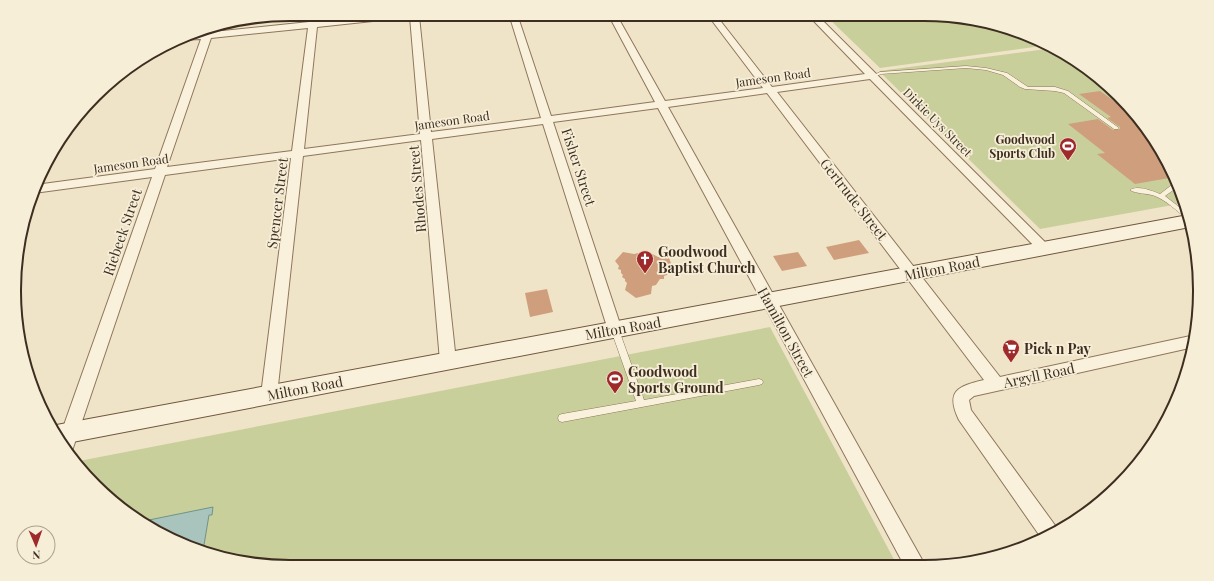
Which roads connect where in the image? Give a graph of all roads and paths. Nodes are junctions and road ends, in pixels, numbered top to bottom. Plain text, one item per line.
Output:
1 (298, 21) edge
2 (314, 21) edge
3 (416, 21) edge
4 (515, 21) edge
5 (616, 21) edge
6 (716, 21) edge
7 (818, 21) edge
8 (219, 31) edge
9 (207, 34) edge
10 (874, 76) junction
11 (770, 90) junction
12 (663, 105) junction
13 (548, 120) junction
14 (1116, 128) dead end
15 (427, 137) junction
16 (298, 153) junction
17 (160, 172) junction
18 (1172, 187) edge
19 (42, 188) edge
20 (1133, 190) dead end
21 (1161, 196) junction
22 (1182, 213) edge
23 (1184, 221) edge
24 (1045, 248) junction
25 (912, 274) junction
26 (769, 300) junction
27 (615, 330) junction
28 (1188, 343) edge
29 (448, 361) junction
30 (759, 382) dead end
31 (997, 385) junction
32 (269, 395) junction
33 (641, 404) junction
34 (562, 418) dead end
35 (64, 436) edge
36 (65, 438) edge
37 (1047, 530) edge
38 (912, 560) edge

1 - 8 street
2 - 16 street, Spencer Street
3 - 15 street, Rhodes Street
4 - 13 street, Fisher Street
5 - 12 street, Hamilton Street
6 - 11 street, Gertrude Street
7 - 10 street, Dirkie Uys Street
9 - 17 street, Riebeek Street
10 - 11 street, Jameson Road
10 - 14 lane
10 - 24 street, Dirkie Uys Street
11 - 12 street, Jameson Road
11 - 25 street, Gertrude Street
12 - 13 street, Jameson Road
12 - 26 street, Hamilton Street
13 - 15 street, Jameson Road
13 - 27 street, Fisher Street
15 - 16 street, Jameson Road
15 - 29 street, Rhodes Street
16 - 17 street, Jameson Road
16 - 32 street, Spencer Street
17 - 19 street, Jameson Road
17 - 35 street, Riebeek Street
18 - 21 lane
20 - 21 lane
21 - 22 lane
23 - 24 street, Milton Road
24 - 25 street, Milton Road
25 - 26 street, Milton Road
25 - 31 street, Gertrude Street
26 - 27 street, Milton Road
26 - 38 street, Hamilton Street
27 - 29 street, Milton Road
27 - 33 lane
28 - 31 street, Argyll Road
29 - 32 street, Milton Road
30 - 33 lane
31 - 37 street, Argyll Road
32 - 36 street, Milton Road
33 - 34 lane

